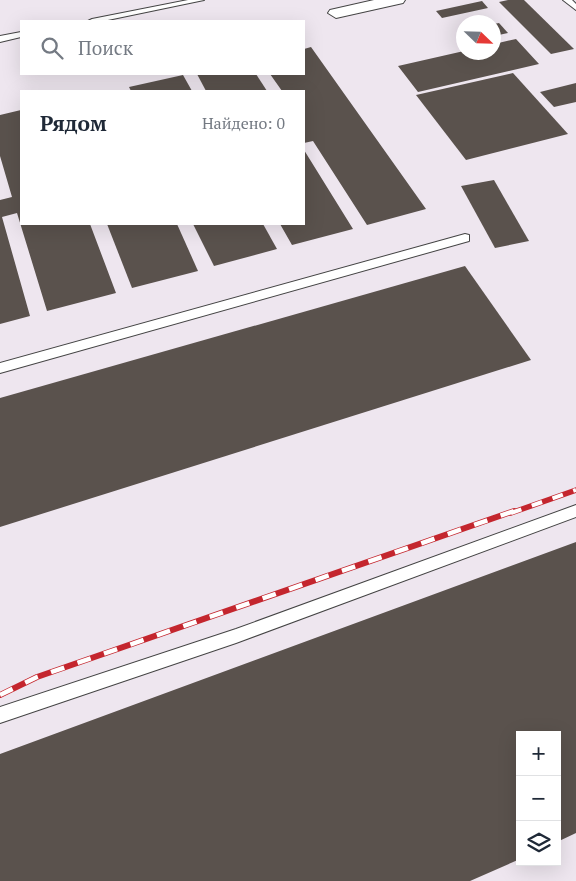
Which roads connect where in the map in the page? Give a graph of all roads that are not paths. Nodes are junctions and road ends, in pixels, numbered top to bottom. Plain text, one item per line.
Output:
1 (200, 0) edge
2 (397, 0) edge
3 (567, 0) edge
4 (576, 8) edge
5 (336, 12) dead end
6 (97, 20) edge
7 (20, 35) edge
8 (0, 39) edge
9 (465, 238) dead end
10 (0, 368) edge
11 (576, 512) edge
12 (0, 715) edge

1 - 6 lane
2 - 5 street
3 - 4 lane
7 - 8 lane
9 - 10 lane
11 - 12 lane

